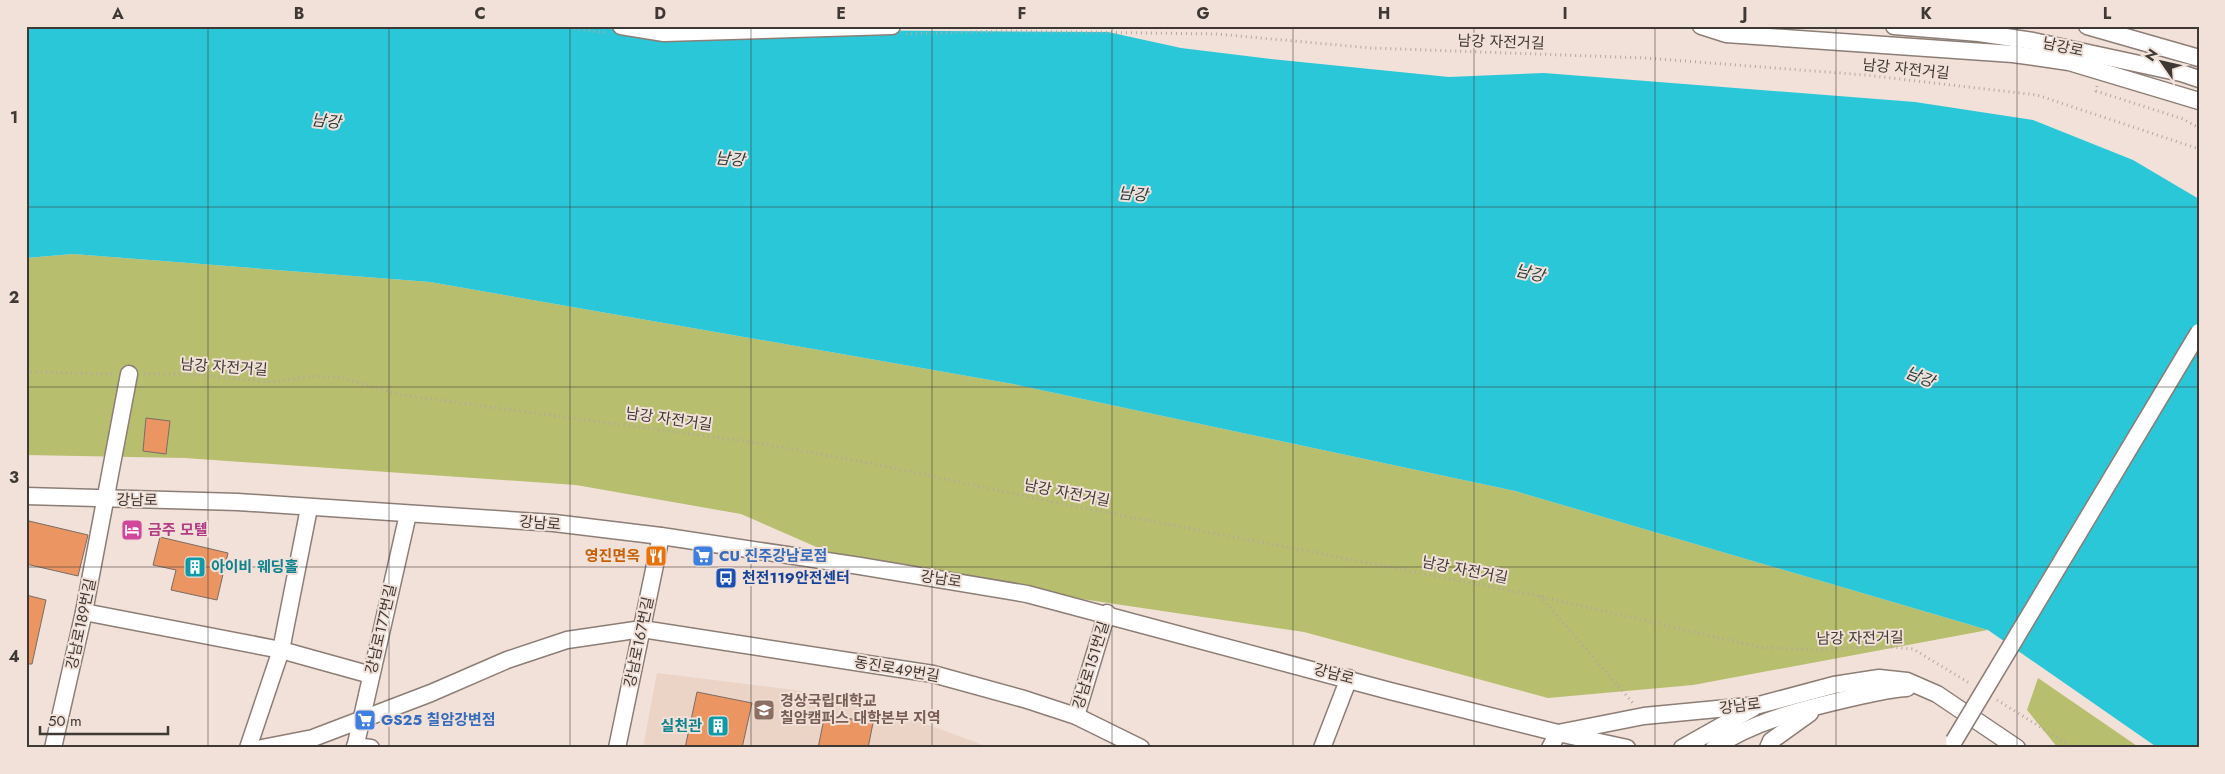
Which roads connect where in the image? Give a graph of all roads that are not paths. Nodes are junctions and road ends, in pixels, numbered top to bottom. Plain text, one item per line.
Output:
1 (1701, 26) edge
2 (1894, 26) edge
3 (2087, 26) edge
4 (619, 30) edge
5 (896, 30) edge
6 (2199, 58) edge
7 (2199, 79) edge
8 (2199, 101) edge
9 (2199, 332) edge
10 (129, 374) road end
11 (26, 496) edge
12 (106, 500) junction
13 (308, 508) junction
14 (408, 514) junction
15 (661, 536) junction
16 (84, 612) junction
17 (1107, 613) junction
18 (642, 629) junction
19 (281, 650) junction
20 (371, 675) junction
21 (1349, 678) junction
22 (1920, 688) junction
23 (1824, 704) junction
24 (1759, 705) junction
25 (1076, 716) junction
26 (362, 718) junction
27 (1558, 733) junction
28 (1952, 744) edge
29 (360, 747) edge
30 (53, 748) edge
31 (248, 748) edge
32 (262, 748) edge
33 (617, 748) edge
34 (1141, 748) edge
35 (1322, 748) edge
36 (1550, 748) edge
37 (1627, 748) edge
38 (1682, 748) edge
39 (1714, 748) edge
40 (1768, 748) edge
41 (2017, 748) edge

1 - 8 street
2 - 7 street, 남강로
3 - 6 street
4 - 5 street
9 - 28 street, bridge
10 - 12 street, 강남로189번길
11 - 12 street, 강남로
12 - 13 street, 강남로
12 - 16 street, 강남로189번길
13 - 14 street, 강남로
13 - 19 street
14 - 15 street, 강남로
14 - 20 street, 강남로177번길
15 - 17 street, 강남로
15 - 18 street, 강남로167번길
16 - 19 street
16 - 30 street, 강남로189번길
17 - 21 street, 강남로
17 - 25 street, 강남로151번길
18 - 25 street, 동진로49번길
18 - 26 street, 동진로49번길
18 - 33 street, 강남로167번길
19 - 20 street
19 - 31 street
20 - 26 street, 강남로177번길
21 - 27 street, 강남로
21 - 35 street
22 - 23 street, 강남로
22 - 24 street, 강남로
22 - 41 street, 강남로
23 - 39 street, 강남로
23 - 40 street
24 - 27 street, 강남로
24 - 38 street
25 - 34 street, 동진로49번길
26 - 29 street, 강남로177번길
26 - 32 street, 동진로49번길
27 - 36 street
27 - 37 street, 강남로

